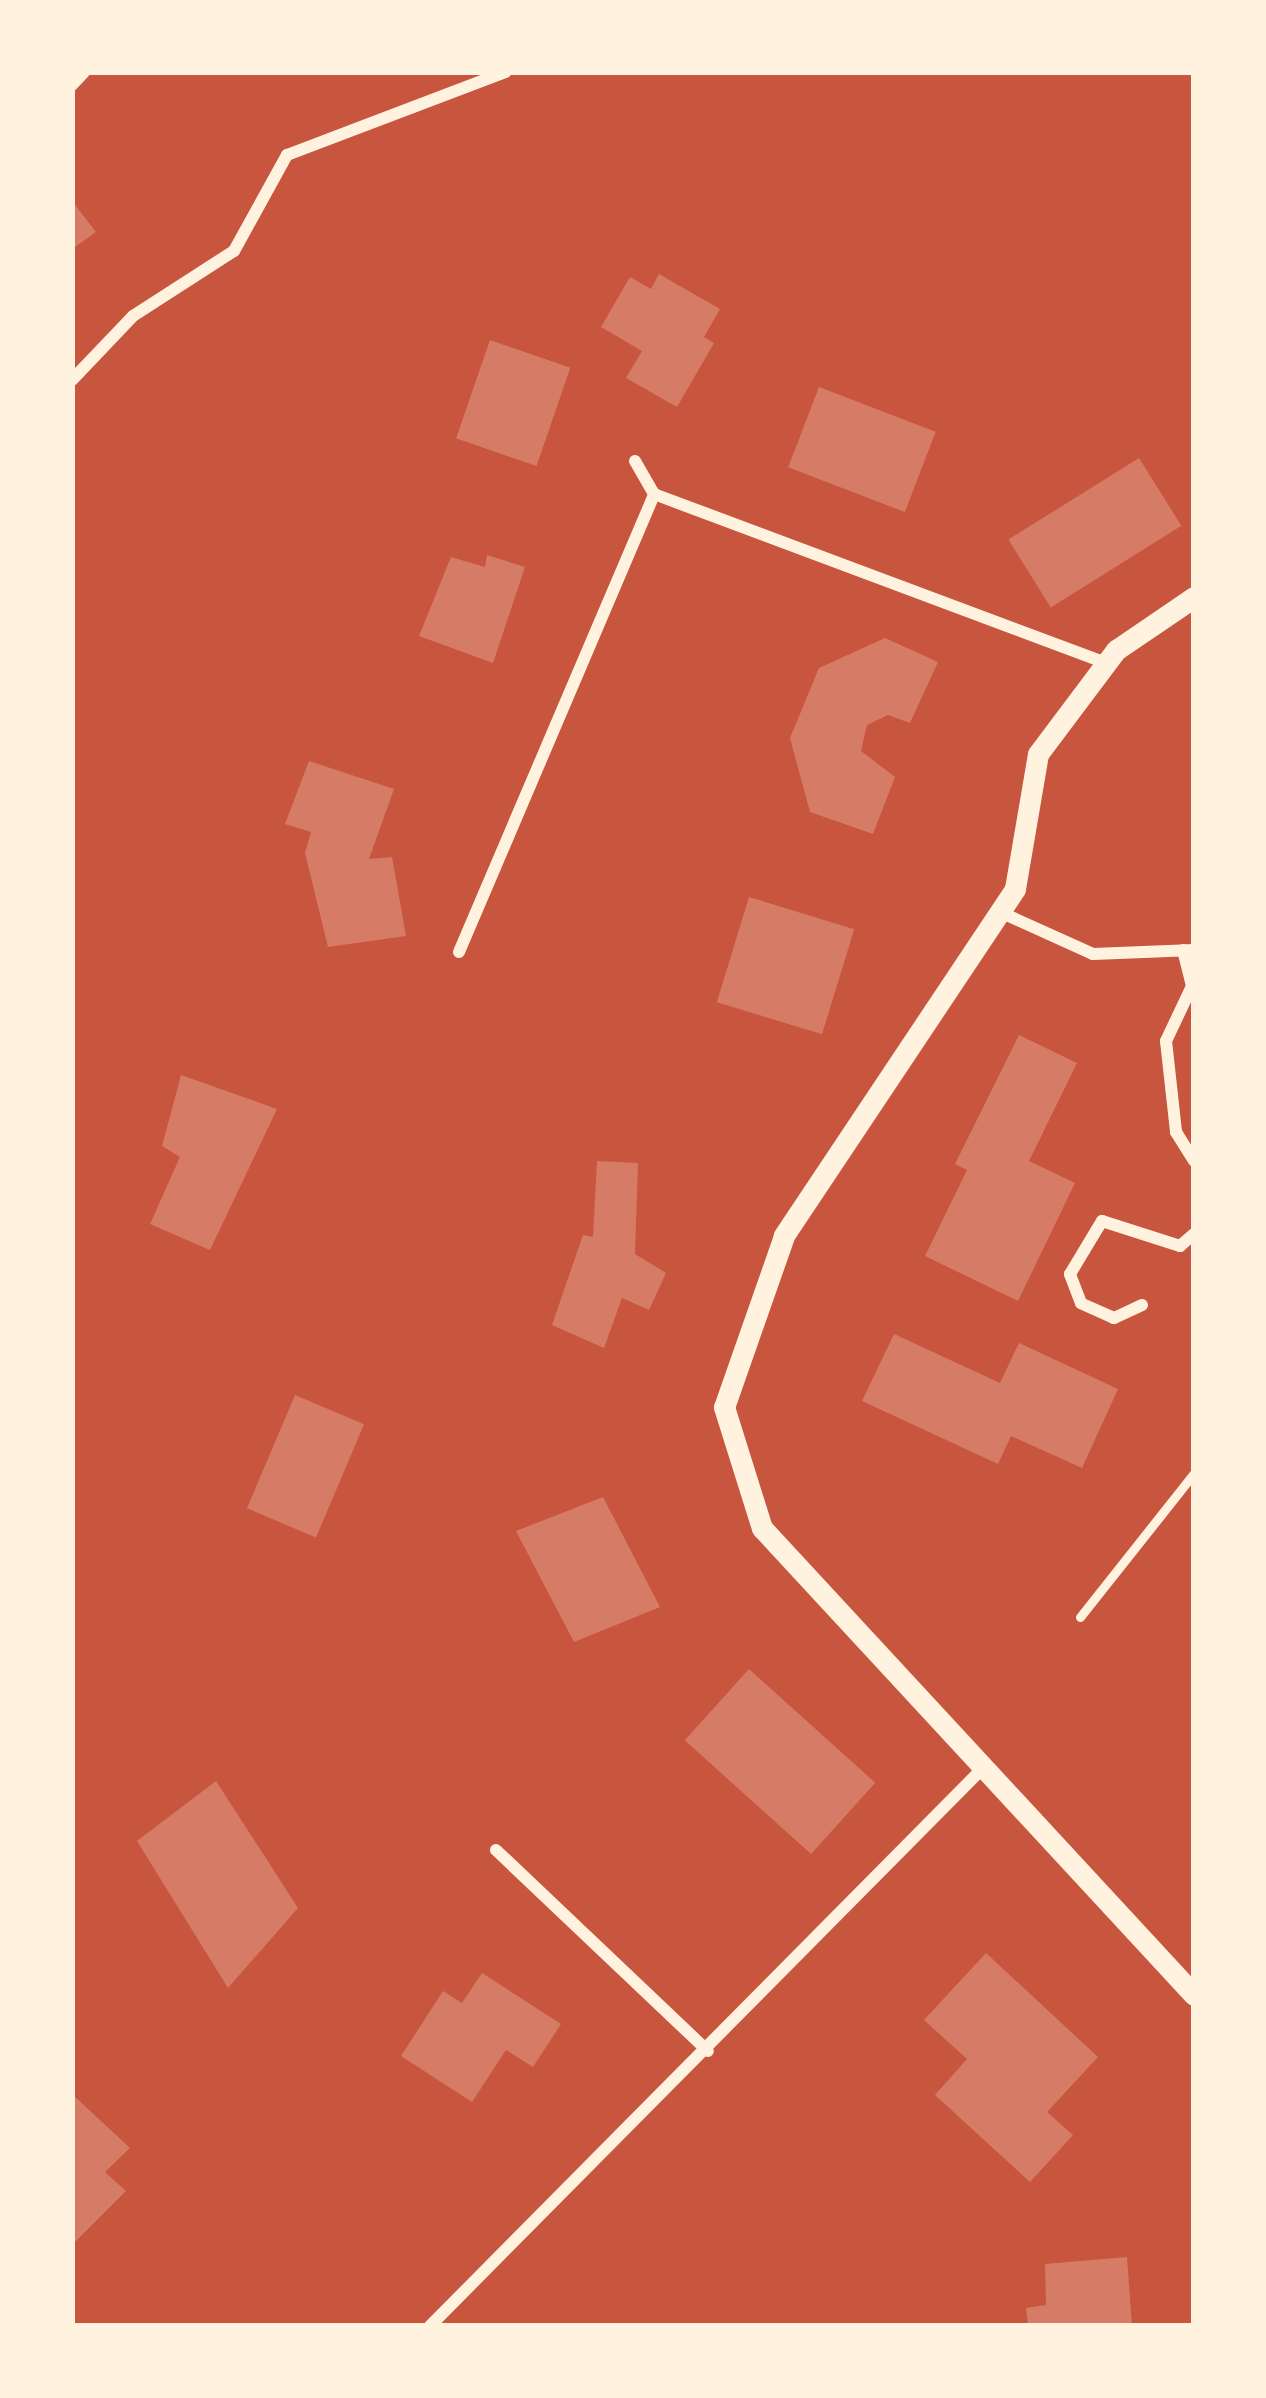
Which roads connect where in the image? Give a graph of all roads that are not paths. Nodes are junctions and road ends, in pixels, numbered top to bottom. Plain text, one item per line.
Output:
1 (84, 72) edge
2 (506, 72) edge
3 (72, 85) edge
4 (72, 380) edge
5 (635, 461) dead end
6 (654, 494) junction
7 (1194, 597) edge
8 (1106, 663) junction
9 (998, 911) junction
10 (1188, 950) edge
11 (460, 952) dead end
12 (1194, 1161) edge
13 (1194, 1234) edge
14 (1142, 1305) dead end
15 (1194, 1473) edge
16 (1080, 1617) dead end
17 (984, 1767) junction
18 (496, 1850) dead end
19 (1194, 1995) edge
20 (707, 2051) junction
21 (430, 2326) edge

1 - 3 street
2 - 4 street
5 - 6 street
6 - 8 street
6 - 11 street
7 - 8 street
8 - 9 street
9 - 10 street
9 - 17 street
10 - 12 street
13 - 14 street
15 - 16 lane
17 - 19 street
17 - 20 street
18 - 20 street
20 - 21 street

